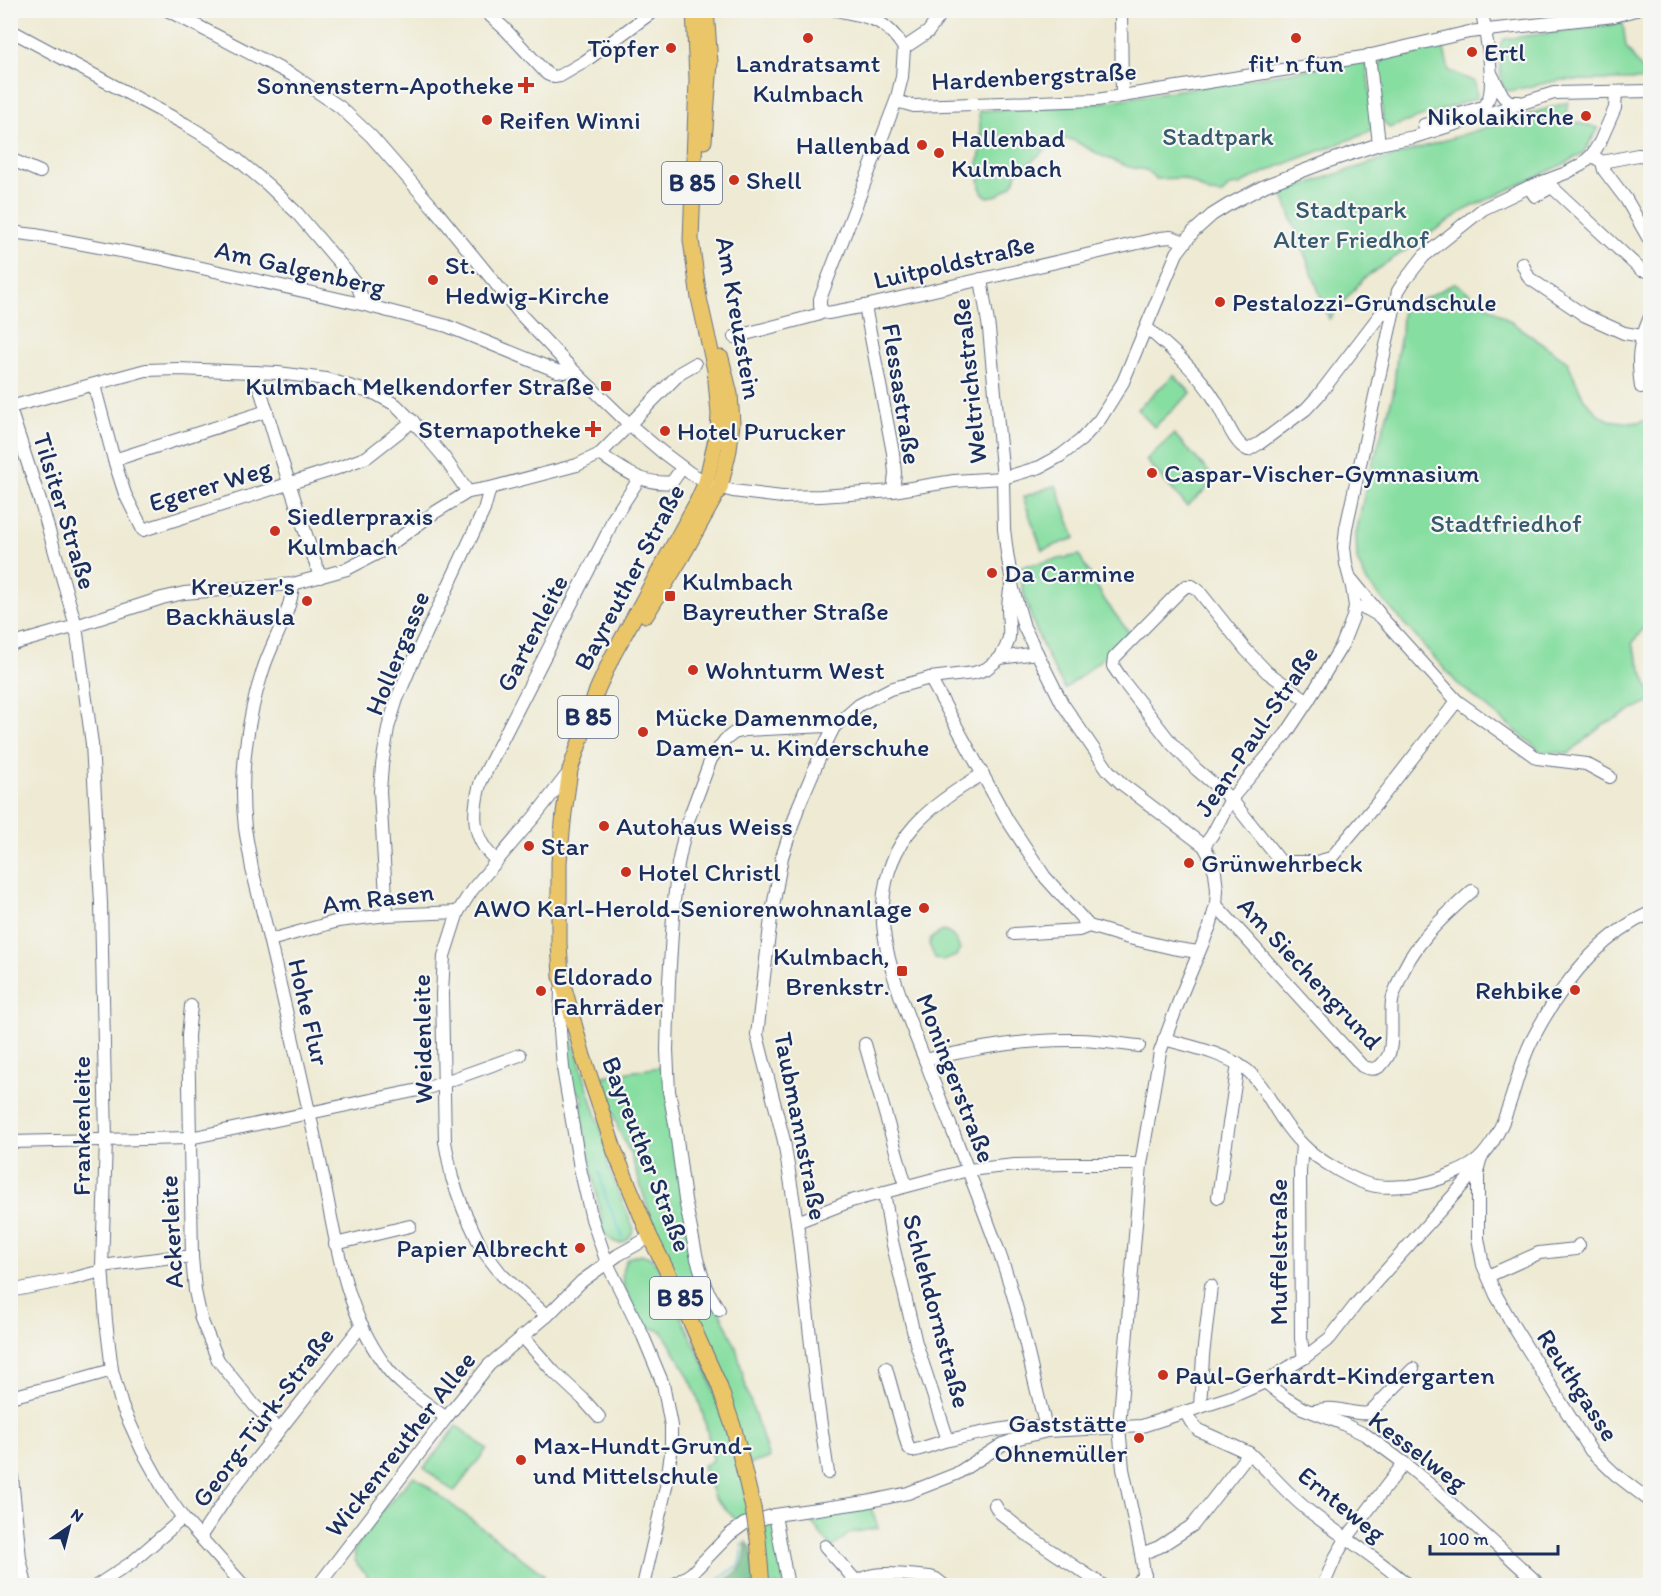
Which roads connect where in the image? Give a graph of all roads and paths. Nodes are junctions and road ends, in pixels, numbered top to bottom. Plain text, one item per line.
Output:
1 (167, 10) edge
2 (484, 10) edge
3 (655, 10) edge
4 (694, 10) edge
5 (706, 10) edge
6 (835, 10) edge
7 (944, 10) edge
8 (1121, 10) edge
9 (1482, 10) edge
10 (1635, 10) edge
11 (10, 30) edge
12 (1484, 30) junction
13 (904, 48) junction
14 (1369, 56) junction
15 (1490, 71) junction
16 (1650, 91) edge
17 (1616, 92) junction
18 (1122, 96) junction
19 (896, 101) junction
20 (1519, 102) junction
21 (1379, 144) junction
22 (1650, 156) edge
23 (1597, 158) junction
24 (10, 159) edge
25 (40, 172) dead end
26 (1529, 188) junction
27 (10, 232) edge
28 (1650, 241) edge
29 (1185, 242) junction
30 (1522, 264) dead end
31 (1650, 271) edge
32 (981, 279) junction
33 (365, 305) junction
34 (865, 306) junction
35 (1394, 308) junction
36 (823, 312) junction
37 (1650, 318) edge
38 (1147, 328) junction
39 (1642, 336) junction
40 (734, 337) dead end
41 (695, 364) dead end
42 (572, 369) junction
43 (255, 372) junction
44 (94, 385) junction
45 (1641, 387) dead end
46 (10, 408) edge
47 (267, 411) junction
48 (413, 421) junction
49 (629, 424) junction
50 (600, 454) junction
51 (114, 460) junction
52 (682, 468) junction
53 (636, 478) junction
54 (1002, 478) junction
55 (289, 484) junction
56 (713, 485) junction
57 (490, 488) junction
58 (893, 490) junction
59 (468, 492) junction
60 (1347, 571) junction
61 (320, 577) junction
62 (1011, 577) junction
63 (293, 584) junction
64 (1355, 606) junction
65 (1381, 617) junction
66 (76, 626) junction
67 (10, 645) edge
68 (1037, 653) junction
69 (1000, 658) junction
70 (930, 678) junction
71 (1308, 701) junction
72 (1457, 701) junction
73 (834, 727) junction
74 (570, 770) junction
75 (983, 774) junction
76 (1610, 777) dead end
77 (1231, 799) junction
78 (1204, 846) junction
79 (496, 860) junction
80 (1472, 891) dead end
81 (1216, 905) junction
82 (458, 912) junction
83 (1650, 913) edge
84 (387, 915) junction
85 (1089, 926) junction
86 (1014, 934) dead end
87 (270, 940) junction
88 (1198, 952) junction
89 (561, 977) junction
90 (191, 1006) dead end
91 (570, 1008) junction
92 (1164, 1039) junction
93 (865, 1044) dead end
94 (1139, 1046) dead end
95 (520, 1055) dead end
96 (925, 1060) junction
97 (1238, 1064) junction
98 (445, 1082) junction
99 (309, 1113) junction
100 (190, 1138) junction
101 (106, 1140) junction
102 (10, 1142) edge
103 (1302, 1145) junction
104 (1480, 1163) junction
105 (1141, 1164) junction
106 (968, 1170) junction
107 (906, 1186) junction
108 (884, 1192) junction
109 (1218, 1197) dead end
110 (797, 1222) junction
111 (410, 1226) dead end
112 (650, 1238) junction
113 (335, 1244) junction
114 (1579, 1245) dead end
115 (192, 1257) junction
116 (606, 1263) junction
117 (102, 1268) junction
118 (1488, 1276) junction
119 (1211, 1286) dead end
120 (10, 1291) edge
121 (719, 1310) dead end
122 (547, 1316) junction
123 (362, 1325) junction
124 (522, 1336) junction
125 (1304, 1358) junction
126 (886, 1368) dead end
127 (1413, 1369) dead end
128 (112, 1370) junction
129 (1265, 1382) junction
130 (10, 1397) edge
131 (1200, 1407) junction
132 (1313, 1411) junction
133 (1186, 1413) junction
134 (599, 1417) dead end
135 (446, 1418) junction
136 (1119, 1427) junction
137 (279, 1430) junction
138 (1047, 1431) junction
139 (948, 1440) junction
140 (1249, 1453) junction
141 (10, 1457) edge
142 (1404, 1463) junction
143 (828, 1473) dead end
144 (1650, 1501) edge
145 (995, 1505) dead end
146 (775, 1515) junction
147 (183, 1518) junction
148 (200, 1537) junction
149 (1346, 1539) junction
150 (825, 1546) dead end
151 (1142, 1554) junction
152 (15, 1559) edge
153 (1145, 1580) edge
154 (855, 1583) edge
155 (26, 1586) edge
156 (96, 1586) edge
157 (244, 1586) edge
158 (318, 1586) edge
159 (643, 1586) edge
160 (672, 1586) edge
161 (762, 1586) edge
162 (788, 1586) edge
163 (945, 1586) edge
164 (1104, 1586) edge
165 (1133, 1586) edge
166 (1323, 1586) edge
167 (1409, 1586) edge
168 (1541, 1586) edge

1 - 42 street
2 - 3 street
4 - 56 main road, Am Kreuzstein / B 85
5 - 56 main road, Am Kreuzstein / B 85
6 - 13 street
7 - 13 street
8 - 18 street
9 - 12 street
10 - 12 street, Hardenbergstraße
11 - 33 street
12 - 14 street, Hardenbergstraße
12 - 15 street
13 - 19 street
14 - 18 street, Hardenbergstraße
14 - 21 street
15 - 20 street
15 - 21 street
16 - 17 street
17 - 20 street
17 - 23 street
18 - 19 street, Hardenbergstraße
19 - 36 street
20 - 21 street
21 - 29 street
22 - 23 street
23 - 26 street
23 - 28 street
24 - 25 street
26 - 31 street
26 - 35 street
27 - 33 street, Am Galgenberg
29 - 32 street, Luitpoldstraße
29 - 38 street
30 - 39 street
32 - 34 street, Luitpoldstraße
32 - 54 street, Weltrichstraße
33 - 42 street, Am Galgenberg
34 - 36 street, Luitpoldstraße
34 - 58 street, Flessastraße
35 - 38 street
35 - 60 street
36 - 40 street, Luitpoldstraße
37 - 39 street
38 - 54 street
39 - 45 street
41 - 49 street
42 - 49 street
43 - 44 street
43 - 47 street
43 - 48 street
44 - 46 street
44 - 51 street
46 - 66 street, Tilsiter Straße
47 - 51 street
47 - 55 street
48 - 55 street, Egerer Weg
48 - 59 street
49 - 50 street
49 - 52 street
50 - 53 street
50 - 57 street
51 - 55 street, Egerer Weg
52 - 53 street
52 - 56 street
53 - 79 street, Gartenleite
54 - 58 street
54 - 62 street, Weltrichstraße
55 - 61 street
56 - 58 street
56 - 74 main road, Bayreuther Straße / B 85
56 - 91 main road, Bayreuther Straße / B 85
57 - 59 street
57 - 84 street, Hollergasse
59 - 61 street
60 - 64 street
60 - 65 street
61 - 63 street
62 - 68 street
62 - 69 street
63 - 66 street
63 - 87 street, Hohe Flur
64 - 65 street
64 - 71 street, Jean-Paul-Straße
65 - 72 street
66 - 67 street
66 - 101 street, Frankenleite
68 - 69 street
68 - 78 street
69 - 70 street
70 - 73 street
70 - 75 street
71 - 77 street, Jean-Paul-Straße
71 - 77 street
72 - 76 street
72 - 77 street
73 - 110 street, Taubmannstraße
73 - 121 street
74 - 79 street, Weidenleite
74 - 89 main road, Bayreuther Straße / B 85
75 - 85 street
75 - 96 street, Moningerstraße
77 - 78 street, Jean-Paul-Straße
78 - 81 street
79 - 82 street, Weidenleite
80 - 81 street, Am Siechengrund
81 - 88 street
82 - 84 street, Am Rasen
82 - 98 street, Weidenleite
83 - 104 street
84 - 87 street, Am Rasen
85 - 86 street
85 - 88 street
87 - 99 street, Hohe Flur
88 - 92 street
89 - 91 main road, Bayreuther Straße / B 85
89 - 116 street, Bayreuther Straße
90 - 100 street, Ackerleite
91 - 112 main road, Bayreuther Straße / B 85
92 - 97 street
92 - 105 street
93 - 107 street
94 - 96 street
95 - 98 street
96 - 106 street, Moningerstraße
97 - 103 street
97 - 109 street
98 - 99 street
98 - 122 street, Weidenleite
99 - 100 street
99 - 113 street, Hohe Flur
100 - 101 street
100 - 115 street, Ackerleite
101 - 102 street
101 - 117 street, Frankenleite
103 - 104 street
103 - 125 street, Muffelstraße
104 - 118 street, Reuthgasse
104 - 125 street
105 - 106 street
105 - 136 street
106 - 107 street
106 - 138 street, Moningerstraße
107 - 108 street
108 - 110 street
108 - 139 street, Schlehdornstraße
110 - 143 street, Taubmannstraße
111 - 113 street
112 - 116 street, Wickenreuther Allee
112 - 161 main road, Bayreuther Straße / B 85, bridge
113 - 123 street, Hohe Flur
114 - 118 street
115 - 117 street
115 - 137 street, Ackerleite
116 - 122 street, Wickenreuther Allee
116 - 159 street, Bayreuther Straße
117 - 120 street
117 - 128 street, Frankenleite
118 - 144 street, Reuthgasse
119 - 131 street
122 - 124 street, Wickenreuther Allee
123 - 135 street, Hohe Flur
123 - 137 street, Georg-Türk-Straße
124 - 134 street
124 - 135 street, Wickenreuther Allee
125 - 129 street
126 - 139 street, Schlehdornstraße
127 - 132 street, Kesselweg
128 - 130 street
128 - 147 street, Frankenleite
129 - 131 street
129 - 132 street, Kesselweg
131 - 133 street
132 - 142 street, Kesselweg
133 - 136 street
133 - 140 street, Ernteweg
135 - 158 street, Wickenreuther Allee
136 - 138 street
136 - 151 street
137 - 148 street, Georg-Türk-Straße
138 - 139 street, Schlehdornstraße
138 - 146 street
140 - 149 street, Ernteweg
140 - 151 street
141 - 152 street
142 - 149 street
142 - 168 street, Kesselweg
145 - 164 street
146 - 160 street
146 - 162 street
147 - 148 street, Frankenleite
147 - 156 street
148 - 157 street, Frankenleite
149 - 166 street
149 - 167 street, Ernteweg
150 - 154 street
151 - 153 street
152 - 155 street
153 - 165 street
154 - 163 street

